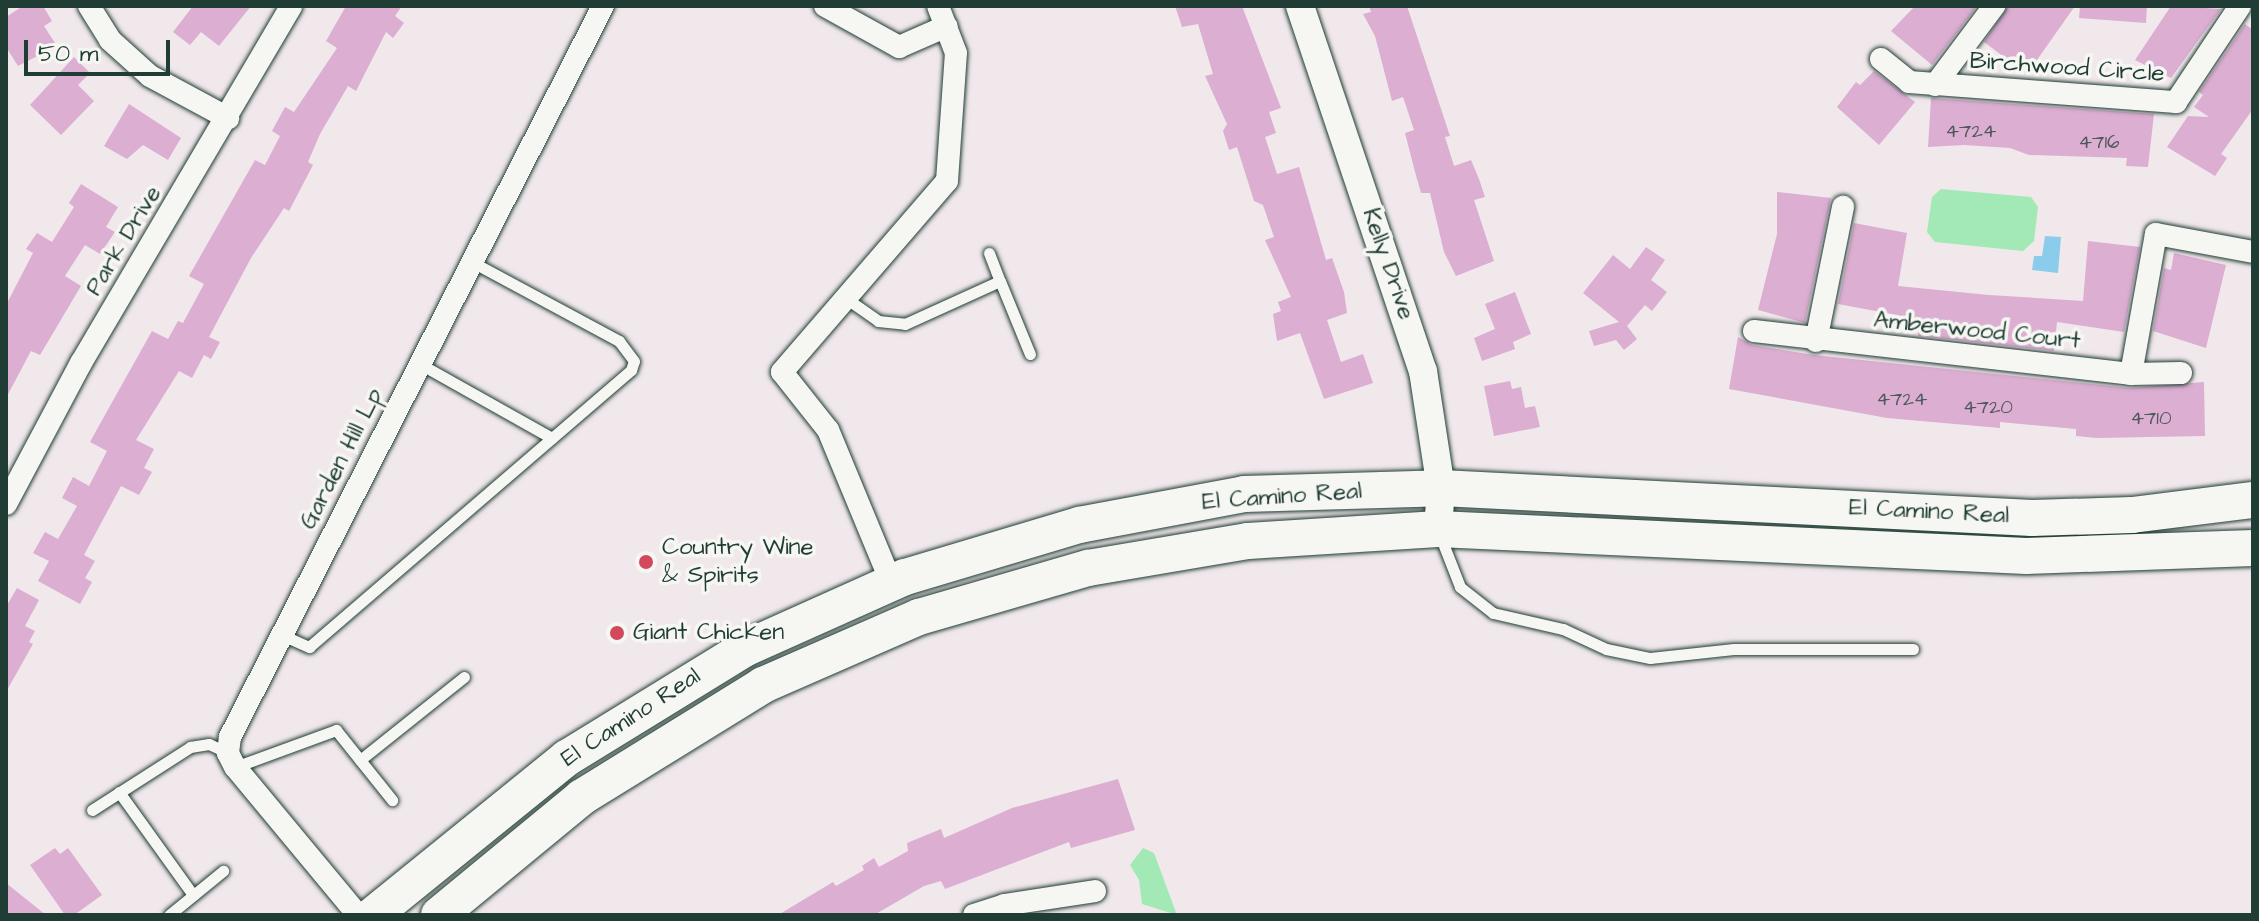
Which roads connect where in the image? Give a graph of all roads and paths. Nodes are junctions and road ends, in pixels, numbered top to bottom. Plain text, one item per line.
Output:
1 (89, 6) edge
2 (291, 6) edge
3 (603, 6) edge
4 (825, 6) edge
5 (1300, 6) edge
6 (1994, 6) edge
7 (2240, 6) edge
8 (942, 16) edge
9 (1881, 59) dead end
10 (1935, 85) junction
11 (228, 118) junction
12 (1843, 207) dead end
13 (2253, 252) edge
14 (989, 253) dead end
15 (472, 262) junction
16 (1000, 281) junction
17 (847, 299) junction
18 (1754, 331) dead end
19 (1816, 341) junction
20 (1030, 354) dead end
21 (420, 364) junction
22 (2181, 373) dead end
23 (2131, 374) junction
24 (552, 438) junction
25 (1441, 488) junction
26 (2253, 500) edge
27 (6, 503) edge
28 (1438, 529) junction
29 (2253, 548) edge
30 (891, 582) junction
31 (282, 635) junction
32 (1913, 649) dead end
33 (464, 677) dead end
34 (232, 760) junction
35 (360, 760) junction
36 (119, 792) junction
37 (392, 800) dead end
38 (92, 810) dead end
39 (223, 871) dead end
40 (1095, 891) dead end
41 (193, 895) junction
42 (169, 915) edge
43 (358, 915) edge
44 (373, 915) edge
45 (439, 915) edge
46 (974, 915) edge

1 - 11 street
2 - 11 street, Park Drive
3 - 15 street, Garden Hill Lp
4 - 8 street
5 - 25 street, Kelly Drive
6 - 10 street, Birchwood Circle
7 - 10 street, Birchwood Circle
8 - 17 street
9 - 10 street, Birchwood Circle
11 - 27 street, Park Drive
12 - 19 street
13 - 23 street
14 - 16 lane
15 - 21 street, Garden Hill Lp
15 - 24 lane
16 - 17 lane
16 - 20 lane
17 - 30 street
18 - 19 street, Amberwood Court
19 - 23 street, Amberwood Court
21 - 24 lane
21 - 31 street, Garden Hill Lp
22 - 23 street, Amberwood Court
24 - 31 lane
25 - 26 main road, El Camino Real
25 - 28 street, Kelly Drive
25 - 30 main road, El Camino Real
28 - 29 main road, El Camino Real
28 - 32 lane
28 - 45 main road, El Camino Real
30 - 44 main road, El Camino Real
31 - 34 street, Garden Hill Lp
33 - 35 lane
34 - 35 lane
34 - 36 lane
34 - 43 street
35 - 37 lane
36 - 38 lane
36 - 41 lane
39 - 41 lane
40 - 46 street
41 - 42 lane

